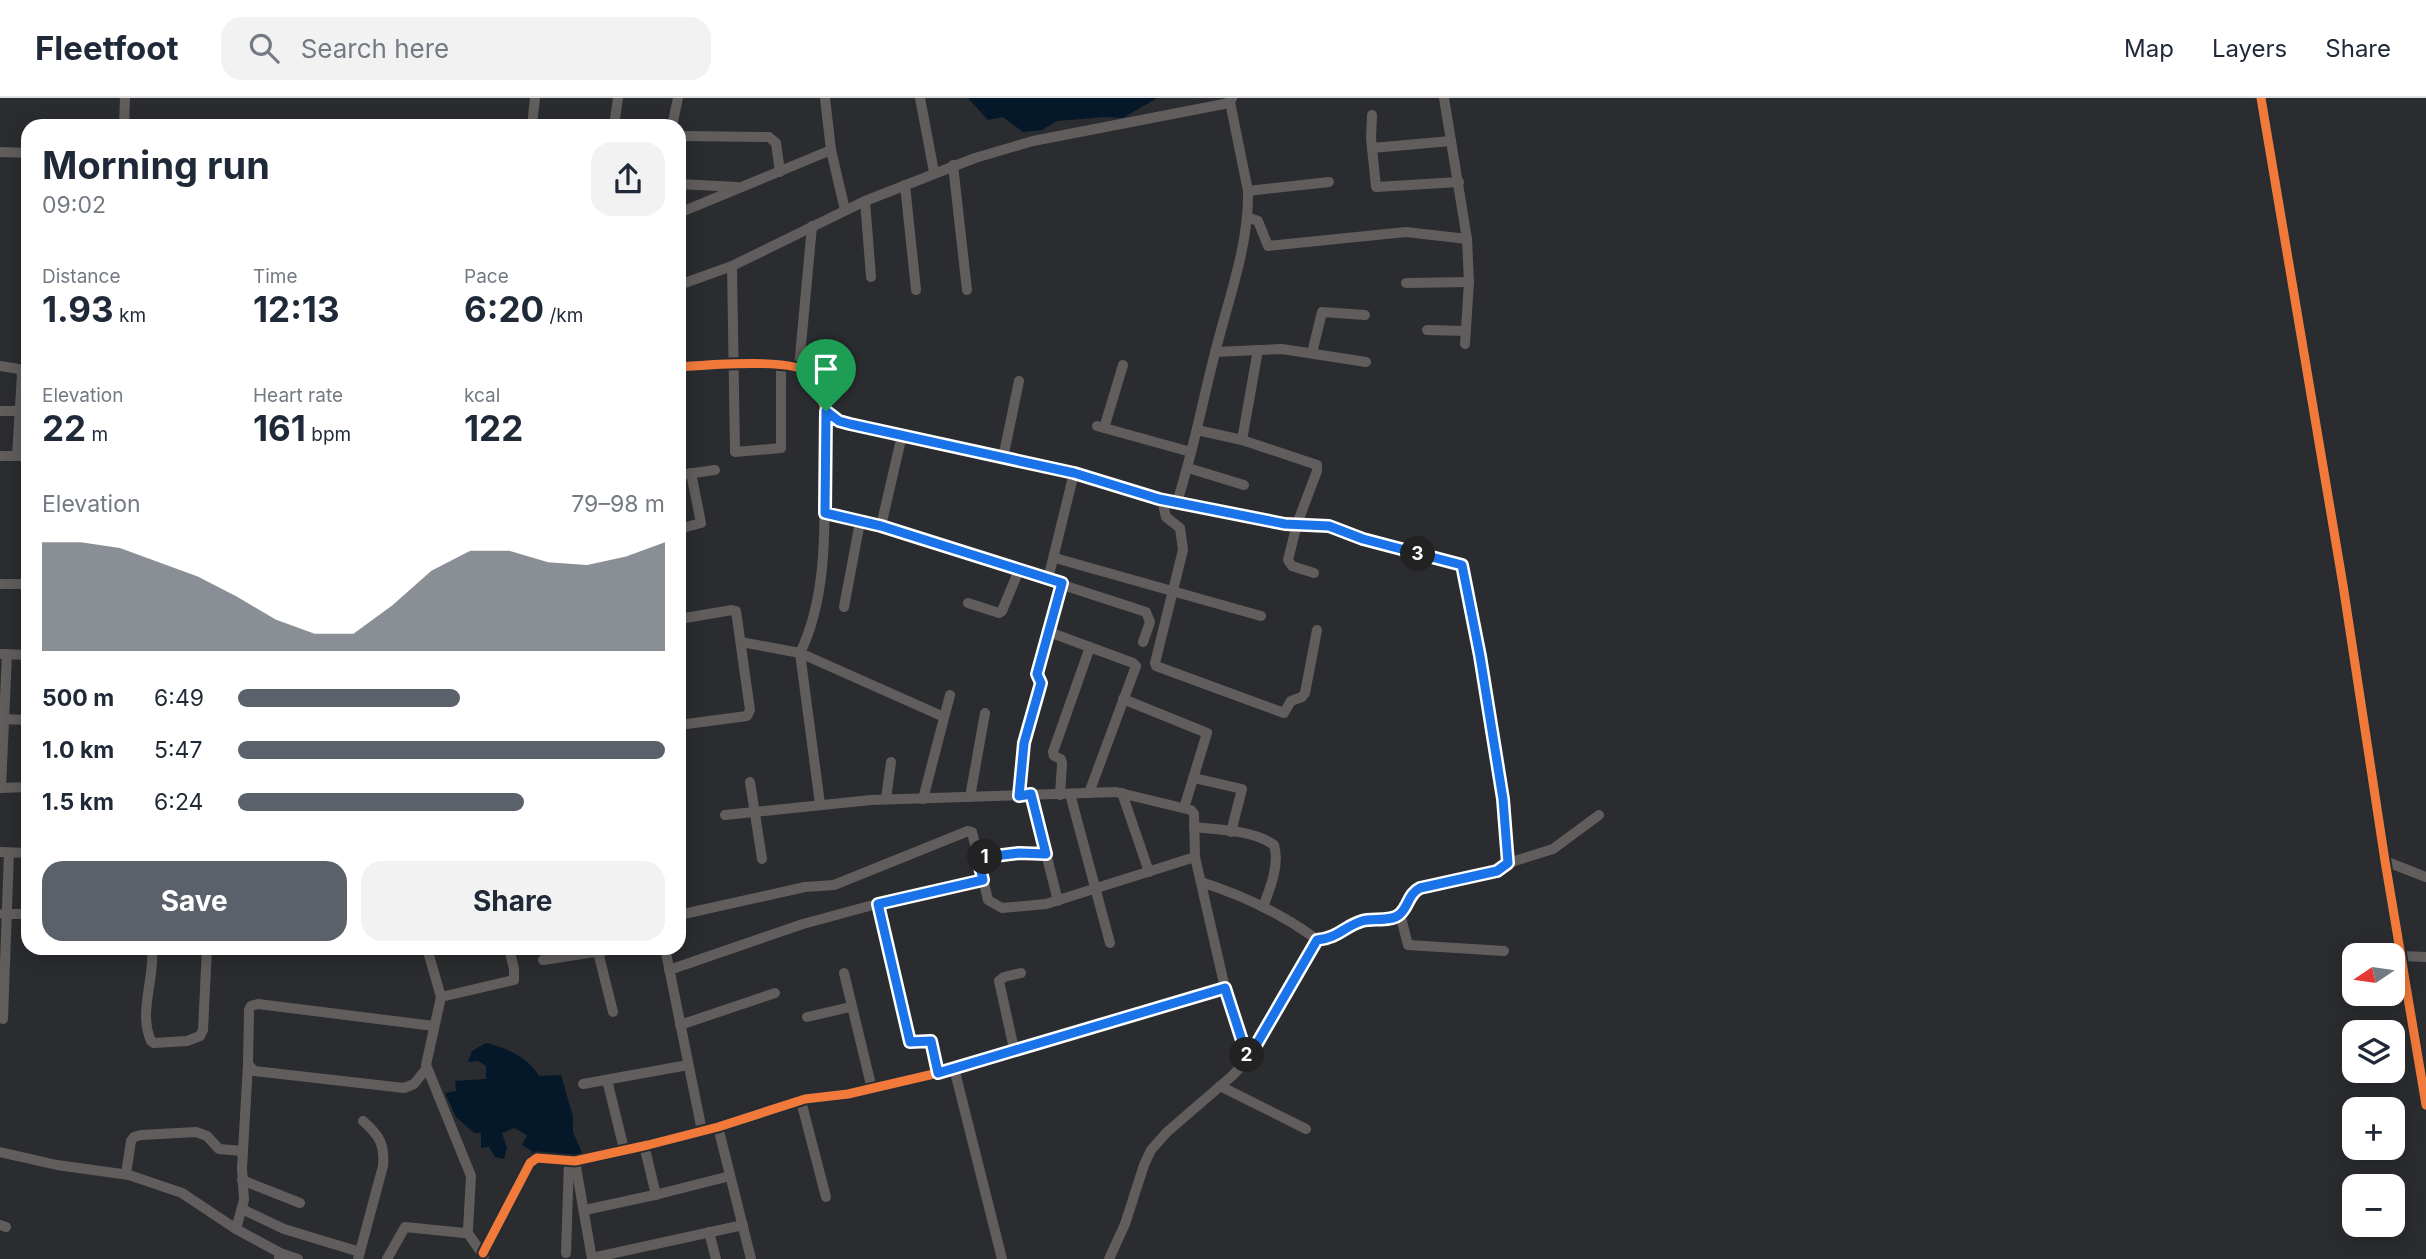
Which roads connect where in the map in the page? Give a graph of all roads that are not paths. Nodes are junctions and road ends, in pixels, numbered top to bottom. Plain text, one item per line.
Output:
1 (125, 98) edge
2 (535, 98) edge
3 (618, 98) edge
4 (678, 98) edge
5 (825, 98) edge
6 (920, 98) edge
7 (1444, 98) edge
8 (2261, 98) edge
9 (1231, 100) edge
10 (1372, 115) dead end
11 (124, 119) edge
12 (533, 119) edge
13 (615, 119) edge
14 (674, 119) edge
15 (686, 136) edge
16 (1451, 141) junction
17 (1372, 148) junction
18 (831, 150) junction
19 (0, 152) edge
20 (21, 153) edge
21 (953, 165) junction
22 (780, 172) junction
23 (934, 172) junction
24 (1329, 182) dead end
25 (1459, 182) junction
26 (686, 184) edge
27 (905, 185) junction
28 (744, 187) junction
29 (1248, 191) junction
30 (864, 201) junction
31 (686, 210) edge
32 (845, 211) junction
33 (1247, 217) junction
34 (812, 226) junction
35 (1468, 239) junction
36 (732, 266) junction
37 (871, 277) dead end
38 (686, 282) edge
39 (1469, 282) junction
40 (1406, 283) dead end
41 (916, 290) dead end
42 (967, 290) dead end
43 (1365, 315) dead end
44 (1427, 330) dead end
45 (1466, 331) junction
46 (1465, 344) dead end
47 (1258, 350) junction
48 (1215, 352) junction
49 (1312, 353) junction
50 (1366, 362) dead end
51 (734, 363) junction
52 (1123, 365) dead end
53 (0, 366) edge
54 (686, 366) edge
55 (781, 366) junction
56 (799, 367) junction
57 (1018, 381) dead end
58 (0, 411) edge
59 (20, 411) junction
60 (826, 411) junction
61 (21, 426) edge
62 (1197, 430) junction
63 (902, 435) junction
64 (1241, 440) junction
65 (1191, 452) junction
66 (0, 456) edge
67 (21, 456) edge
68 (1003, 458) junction
69 (1188, 468) junction
70 (715, 470) dead end
71 (1074, 473) junction
72 (686, 474) edge
73 (691, 474) junction
74 (1244, 485) dead end
75 (1162, 500) junction
76 (1177, 502) junction
77 (825, 513) junction
78 (860, 522) junction
79 (1297, 524) junction
80 (881, 526) junction
81 (686, 527) edge
82 (1055, 558) junction
83 (1019, 570) junction
84 (1314, 573) dead end
85 (1048, 579) junction
86 (1062, 583) junction
87 (0, 584) edge
88 (21, 584) edge
89 (1173, 593) junction
90 (968, 603) dead end
91 (844, 607) dead end
92 (1261, 616) dead end
93 (686, 618) edge
94 (1317, 630) dead end
95 (1049, 632) junction
96 (741, 642) junction
97 (1143, 642) dead end
98 (1090, 647) junction
99 (800, 653) junction
100 (3, 654) edge
101 (21, 655) edge
102 (950, 695) dead end
103 (1124, 699) junction
104 (985, 713) dead end
105 (944, 717) junction
106 (3, 719) edge
107 (21, 720) edge
108 (686, 724) edge
109 (891, 762) dead end
110 (1194, 778) junction
111 (750, 782) dead end
112 (21, 787) edge
113 (1, 788) edge
114 (1089, 793) junction
115 (1122, 793) junction
116 (1031, 794) junction
117 (1065, 794) junction
118 (1019, 796) junction
119 (970, 797) junction
120 (886, 799) junction
121 (923, 799) junction
122 (820, 804) junction
123 (1184, 808) junction
124 (755, 812) junction
125 (1599, 815) dead end
126 (725, 816) dead end
127 (1195, 827) junction
128 (1231, 832) junction
129 (5, 852) edge
130 (1046, 854) junction
131 (1195, 857) junction
132 (978, 858) junction
133 (762, 859) dead end
134 (2385, 861) junction
135 (1508, 863) junction
136 (1149, 872) junction
137 (2426, 877) edge
138 (983, 880) junction
139 (1201, 882) junction
140 (1097, 889) junction
141 (1058, 901) junction
142 (878, 904) junction
143 (1264, 907) junction
144 (686, 913) edge
145 (4, 914) edge
146 (1400, 914) junction
147 (1317, 940) junction
148 (1110, 943) dead end
149 (2399, 943) edge
150 (1504, 951) dead end
151 (152, 955) edge
152 (206, 955) edge
153 (429, 955) edge
154 (511, 955) edge
155 (570, 955) edge
156 (598, 955) edge
157 (666, 955) edge
158 (2405, 956) edge
159 (2426, 957) edge
160 (543, 960) dead end
161 (669, 970) junction
162 (844, 973) dead end
163 (1021, 973) dead end
164 (2405, 980) edge
165 (1225, 988) junction
166 (775, 993) dead end
167 (441, 997) junction
168 (850, 1007) junction
169 (613, 1012) dead end
170 (807, 1017) dead end
171 (3, 1019) dead end
172 (680, 1025) junction
173 (434, 1026) junction
174 (1014, 1049) junction
175 (1248, 1059) junction
176 (248, 1064) junction
177 (688, 1065) junction
178 (954, 1068) junction
179 (426, 1069) junction
180 (938, 1073) junction
181 (607, 1080) junction
182 (583, 1084) dead end
183 (1220, 1086) junction
184 (872, 1089) junction
185 (801, 1101) junction
186 (2426, 1105) edge
187 (363, 1121) dead end
188 (718, 1127) junction
189 (1306, 1129) dead end
190 (702, 1131) junction
191 (644, 1145) junction
192 (624, 1149) junction
193 (242, 1151) junction
194 (0, 1152) edge
195 (572, 1161) junction
196 (125, 1174) junction
197 (730, 1176) junction
198 (242, 1180) junction
199 (656, 1195) junction
200 (825, 1197) dead end
201 (300, 1203) dead end
202 (243, 1209) junction
203 (584, 1210) junction
204 (743, 1225) junction
205 (236, 1229) junction
206 (467, 1232) junction
207 (709, 1232) junction
208 (566, 1253) dead end
209 (359, 1255) edge
210 (484, 1256) edge
211 (280, 1257) edge
212 (592, 1258) edge
213 (298, 1259) edge
214 (387, 1259) edge
215 (716, 1259) edge
216 (751, 1259) edge
217 (1002, 1259) edge
218 (1109, 1259) edge

1 - 11 street
2 - 12 street
3 - 13 street
4 - 14 street
5 - 18 street
6 - 23 street
7 - 16 street
8 - 134 street
9 - 21 street
9 - 29 street
10 - 17 street
15 - 22 street
16 - 17 street
16 - 25 street
17 - 25 street
18 - 22 street
18 - 32 street
19 - 20 street
21 - 23 street
21 - 42 street
22 - 28 street
23 - 27 street
24 - 29 street
25 - 35 street
26 - 28 street
27 - 30 street
27 - 41 street
28 - 31 street
29 - 33 street
30 - 32 street
30 - 37 street
32 - 34 street
33 - 35 street
33 - 48 street
34 - 36 street
34 - 56 street
35 - 39 street
36 - 38 street
36 - 51 street
39 - 40 street
39 - 45 street
43 - 49 street
44 - 45 street
45 - 46 street
47 - 48 street
47 - 49 street
47 - 64 street
48 - 62 street
49 - 50 street
51 - 54 street
51 - 55 street
51 - 55 street
52 - 65 street
53 - 59 street
55 - 56 street
56 - 60 street
57 - 68 street
58 - 59 street
59 - 61 street
60 - 63 street
60 - 77 street
62 - 64 street
62 - 65 street
63 - 68 street
63 - 80 street
64 - 79 street
65 - 69 street
66 - 67 street
68 - 71 street
69 - 74 street
69 - 76 street
70 - 73 street
71 - 75 street
71 - 82 street
72 - 73 street
73 - 81 street
75 - 76 street
75 - 89 street
76 - 79 street
77 - 78 street
77 - 99 street
78 - 80 street
78 - 91 street
79 - 84 street
79 - 135 street
80 - 83 street
82 - 85 street
82 - 89 street
83 - 85 street
83 - 90 street
85 - 86 street
86 - 95 street
86 - 97 street
87 - 88 street
89 - 92 street
89 - 94 street
93 - 96 street
95 - 98 street
95 - 118 street
96 - 99 street
96 - 108 street
98 - 103 street
98 - 117 street
99 - 105 street
99 - 122 street
100 - 101 street
100 - 106 street
102 - 105 street
103 - 110 street
103 - 114 street
104 - 119 street
105 - 121 street
106 - 107 street
106 - 113 street
109 - 120 street
110 - 123 street
110 - 128 street
111 - 124 street
112 - 113 street
114 - 115 street
114 - 117 street
115 - 123 street
115 - 136 street
116 - 117 street
116 - 118 street
116 - 130 street
117 - 140 street
118 - 119 street
119 - 121 street
120 - 121 street
120 - 122 street
122 - 124 street
123 - 127 street
124 - 126 street
124 - 133 street
125 - 135 street
127 - 128 street
127 - 131 street
128 - 143 street
129 - 145 street
130 - 132 street
130 - 141 street
131 - 136 street
131 - 139 street
132 - 138 street
132 - 144 street
134 - 137 street
134 - 149 street
135 - 146 street
136 - 140 street
138 - 141 street
138 - 142 street
139 - 143 street
139 - 165 street
140 - 141 street
140 - 148 street
142 - 161 street
142 - 180 street
143 - 147 street
145 - 171 street
146 - 147 street
146 - 150 street
147 - 175 street
151 - 152 street
153 - 167 street
154 - 167 street
155 - 160 street
156 - 169 street
157 - 161 street
158 - 159 street
161 - 172 street
162 - 168 street
163 - 174 street
164 - 186 street
165 - 174 street
165 - 175 street
166 - 172 street
167 - 173 street
168 - 170 street
168 - 184 street
172 - 177 street
173 - 176 street
173 - 179 street
174 - 178 street
175 - 183 street
176 - 179 street
176 - 193 street
177 - 181 street
177 - 190 street
178 - 180 street
178 - 217 street
179 - 206 street
180 - 184 street
181 - 182 street
181 - 192 street
183 - 189 street
183 - 218 street
184 - 185 street
185 - 188 street
185 - 200 street
187 - 209 street
188 - 190 street
188 - 197 street
190 - 191 street
191 - 192 street
191 - 199 street
192 - 195 street
193 - 196 street
193 - 198 street
194 - 196 street
195 - 203 street
195 - 208 street
195 - 210 street
196 - 205 street
197 - 199 street
197 - 204 street
198 - 201 street
198 - 202 street
199 - 203 street
202 - 205 street
202 - 209 street
203 - 212 street
204 - 207 street
204 - 216 street
205 - 211 street
206 - 210 street
206 - 214 street
207 - 212 street
207 - 215 street
211 - 213 street

